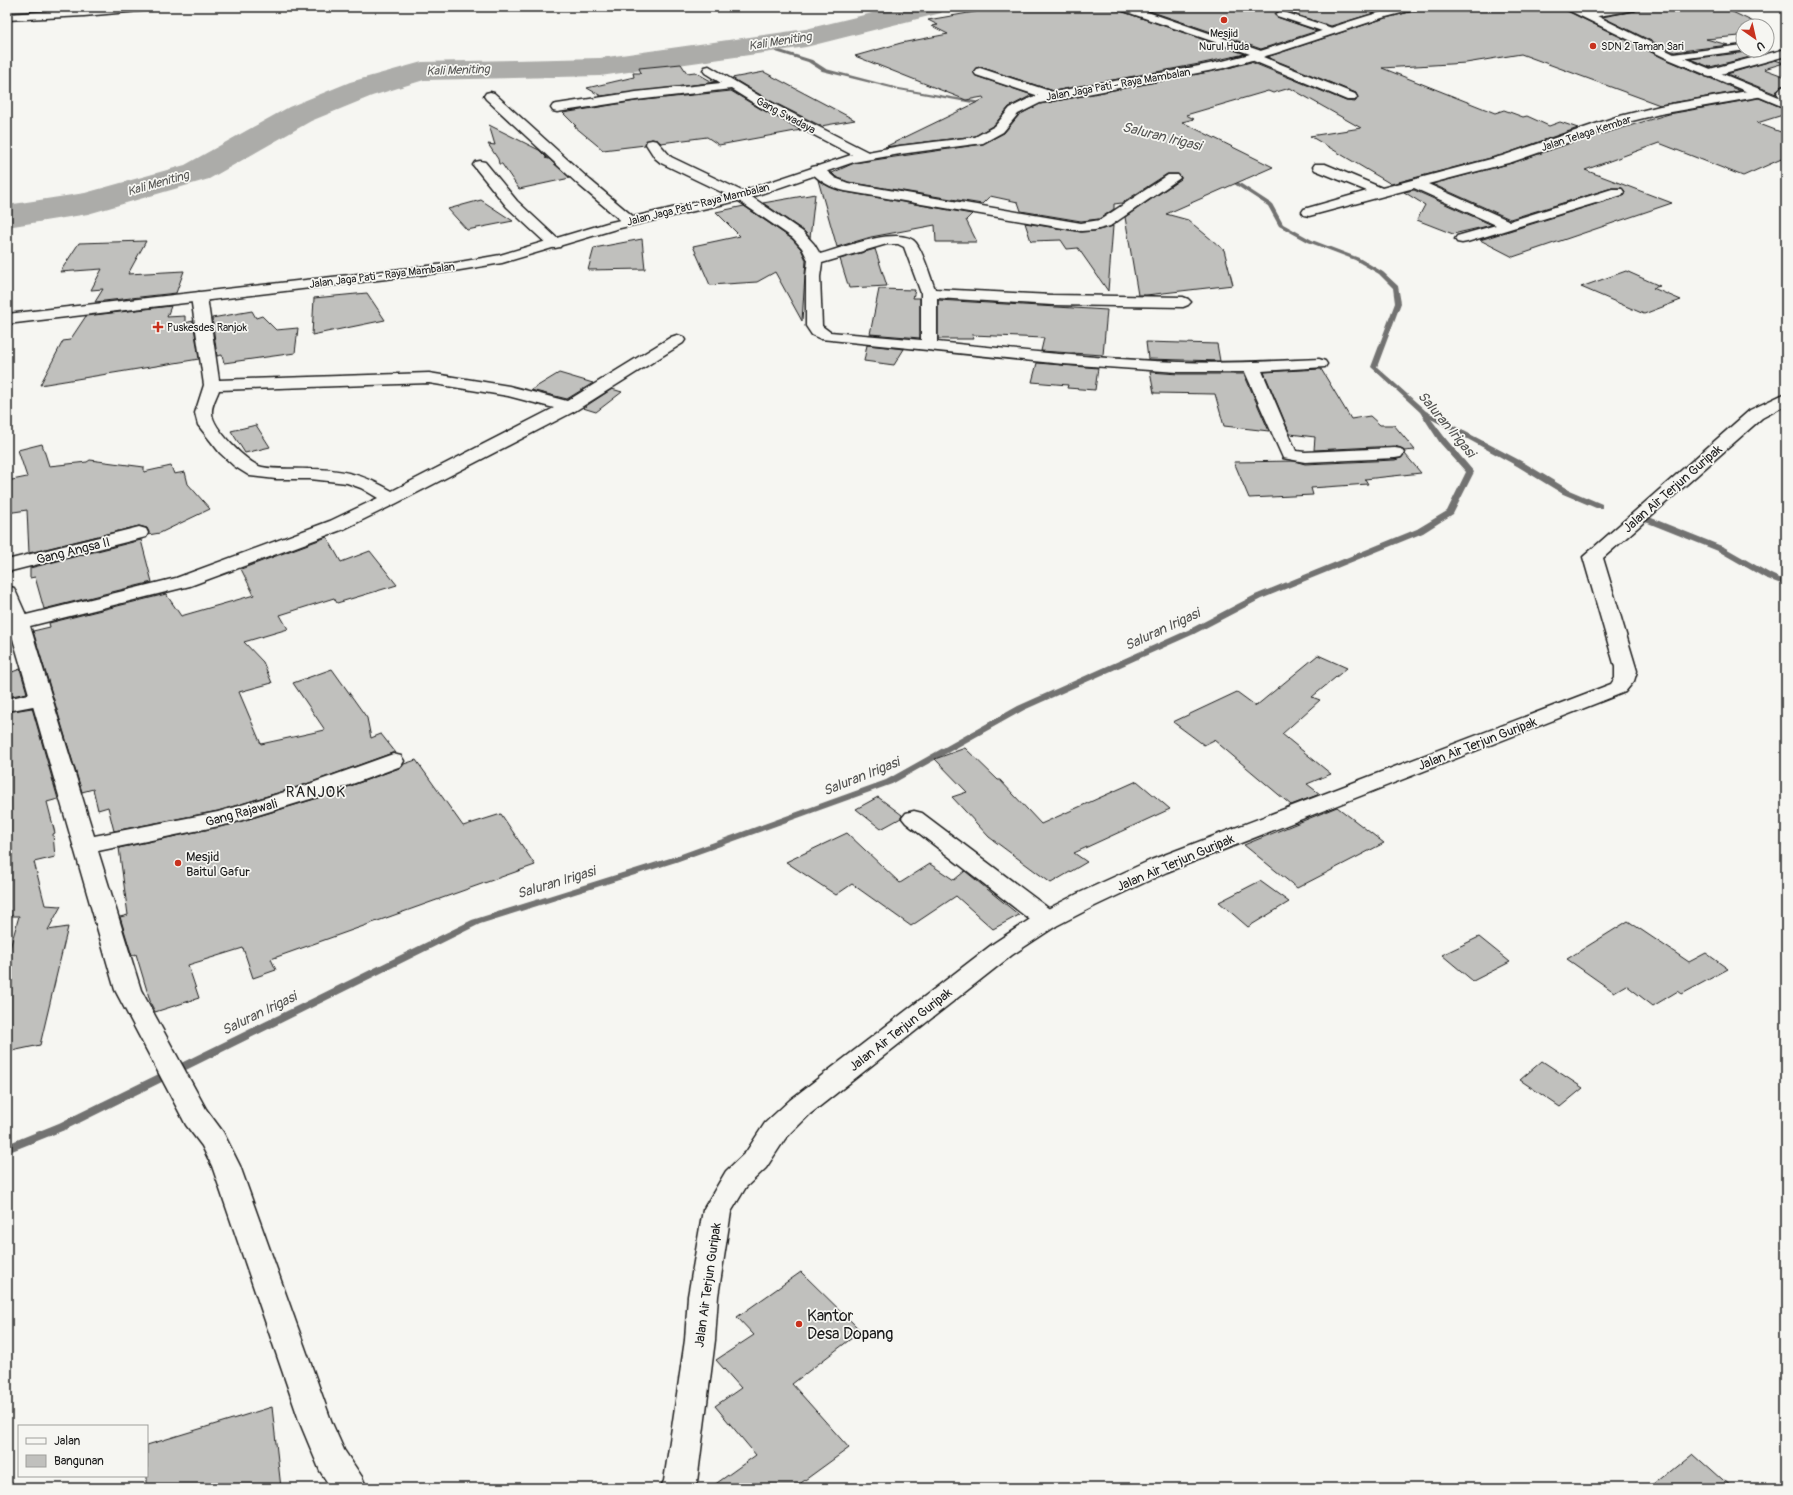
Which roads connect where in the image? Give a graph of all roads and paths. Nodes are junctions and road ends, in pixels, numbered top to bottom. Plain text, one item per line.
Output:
1 (151, 7) edge
2 (1122, 7) edge
3 (1413, 7) edge
4 (1570, 7) edge
5 (1635, 7) edge
6 (1281, 14) dead end
7 (1586, 15) junction
8 (7, 17) edge
9 (1331, 31) junction
10 (1735, 49) edge
11 (1786, 52) edge
12 (1696, 54) junction
13 (1256, 56) junction
14 (1673, 57) junction
15 (1726, 68) junction
16 (709, 70) dead end
17 (980, 72) dead end
18 (1710, 73) junction
19 (731, 85) junction
20 (1786, 90) edge
21 (1759, 93) junction
22 (490, 96) dead end
23 (1052, 96) junction
24 (1351, 97) dead end
25 (1786, 97) edge
26 (1786, 104) edge
27 (557, 108) dead end
28 (652, 144) dead end
29 (865, 156) junction
30 (480, 165) dead end
31 (1320, 167) dead end
32 (818, 170) junction
33 (1173, 178) dead end
34 (1415, 183) junction
35 (1379, 192) junction
36 (1617, 192) dead end
37 (741, 196) junction
38 (1309, 212) dead end
39 (630, 221) junction
40 (1509, 226) junction
41 (1462, 239) dead end
42 (555, 244) junction
43 (815, 260) junction
44 (929, 294) junction
45 (199, 297) junction
46 (1183, 302) dead end
47 (7, 319) edge
48 (677, 340) dead end
49 (929, 345) junction
50 (1319, 364) dead end
51 (1251, 366) junction
52 (212, 385) junction
53 (1786, 398) edge
54 (569, 407) junction
55 (1395, 453) dead end
56 (391, 499) junction
57 (139, 533) dead end
58 (7, 566) edge
59 (7, 592) edge
60 (19, 623) junction
61 (40, 698) junction
62 (7, 705) edge
63 (393, 761) dead end
64 (914, 818) dead end
65 (84, 846) junction
66 (1047, 920) junction
67 (350, 1488) edge
68 (677, 1488) edge

1 - 8 street
2 - 13 street
3 - 9 street, Jalan Jaga Pati - Raya Mambalan
4 - 7 street
5 - 7 street
6 - 9 street
7 - 14 street
9 - 13 street, Jalan Jaga Pati - Raya Mambalan
10 - 12 street
11 - 15 street
12 - 14 street
12 - 15 street
13 - 23 street, Jalan Jaga Pati - Raya Mambalan
13 - 24 street
14 - 18 street
15 - 18 street
16 - 19 street, Gang Swadaya
17 - 23 street
18 - 21 street
19 - 27 street
19 - 29 street, Gang Swadaya
20 - 25 street
21 - 26 street
21 - 34 street, Jalan Telaga Kembar
22 - 39 street
23 - 29 street, Jalan Jaga Pati - Raya Mambalan
28 - 37 street
29 - 32 street, Jalan Jaga Pati - Raya Mambalan
30 - 42 street
31 - 35 street
32 - 33 street
32 - 37 street, Jalan Jaga Pati - Raya Mambalan
34 - 35 street, Jalan Telaga Kembar
34 - 40 street
35 - 38 street, Jalan Telaga Kembar
36 - 40 street
37 - 39 street, Jalan Jaga Pati - Raya Mambalan
37 - 43 street
39 - 42 street, Jalan Jaga Pati - Raya Mambalan
40 - 41 street
42 - 45 street, Jalan Jaga Pati - Raya Mambalan
43 - 44 street
43 - 49 street
44 - 46 street
44 - 49 street
45 - 47 street, Jalan Jaga Pati - Raya Mambalan
45 - 52 street
48 - 54 street
49 - 51 street
50 - 51 street
51 - 55 street
52 - 54 street
52 - 56 street
53 - 66 street, Jalan Air Terjun Guripak
54 - 56 street
56 - 60 street
57 - 58 street, Gang Angsa II
59 - 60 street
60 - 61 street
61 - 62 street
61 - 65 street
63 - 65 street, Gang Rajawali
64 - 66 street
65 - 67 street
66 - 68 street, Jalan Air Terjun Guripak

